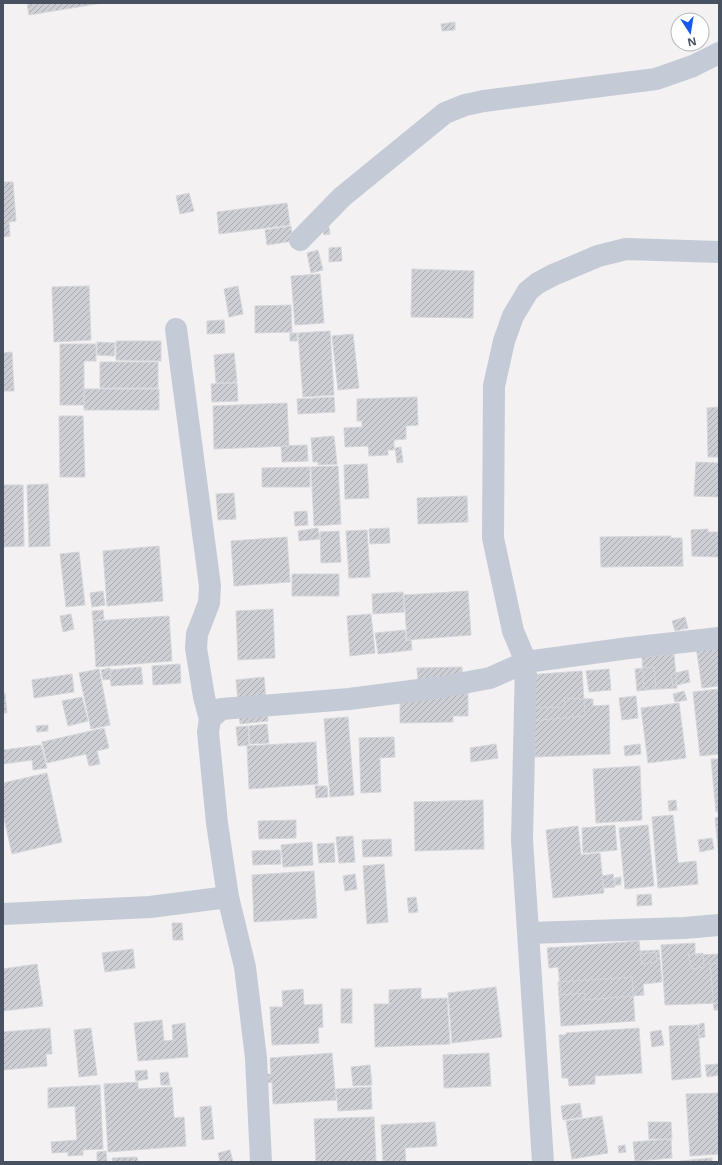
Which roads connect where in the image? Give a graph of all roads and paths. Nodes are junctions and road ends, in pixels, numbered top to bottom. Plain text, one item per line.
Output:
1 (719, 53) edge
2 (300, 240) dead end
3 (719, 252) edge
4 (176, 329) dead end
5 (719, 638) edge
6 (526, 662) junction
7 (210, 719) junction
8 (228, 897) junction
9 (3, 914) edge
10 (719, 925) edge
11 (528, 933) junction
12 (261, 1162) edge
13 (543, 1162) edge

1 - 2 street
3 - 6 street
4 - 7 street
5 - 6 street
6 - 7 street
6 - 11 street
7 - 8 street
8 - 9 street
8 - 12 street
10 - 11 street
11 - 13 street

